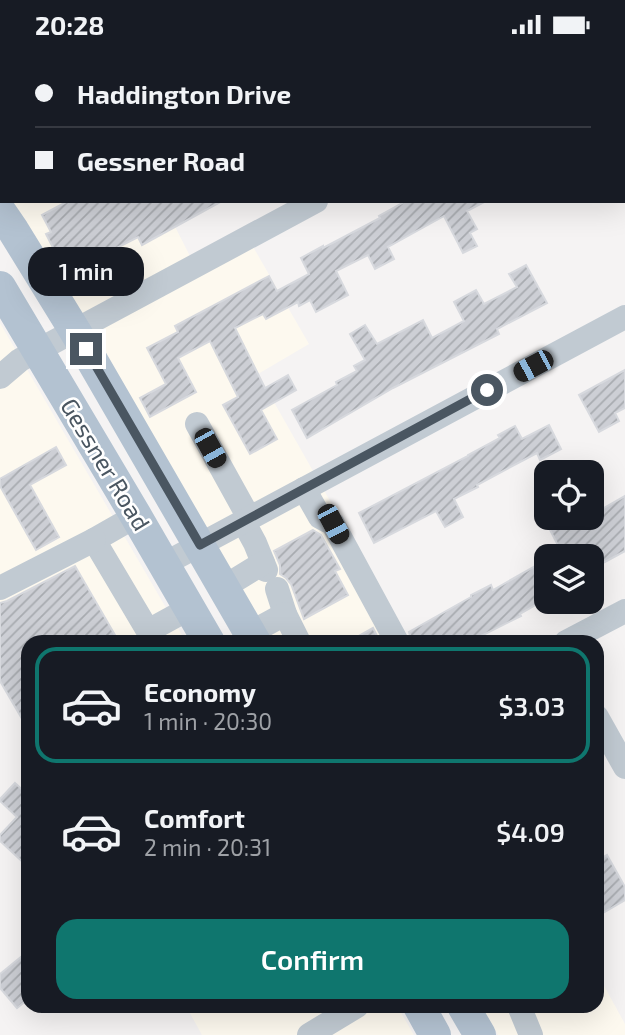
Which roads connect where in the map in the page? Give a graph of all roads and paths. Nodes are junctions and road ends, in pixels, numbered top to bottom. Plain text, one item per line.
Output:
1 (312, 203) edge
2 (0, 211) edge
3 (0, 287) edge
4 (625, 317) edge
5 (75, 331) junction
6 (38, 350) junction
7 (0, 377) edge
8 (197, 424) dead end
9 (304, 489) junction
10 (136, 516) junction
11 (246, 520) junction
12 (94, 540) junction
13 (200, 545) junction
14 (164, 564) junction
15 (269, 574) junction
16 (224, 587) junction
17 (0, 588) edge
18 (190, 608) junction
19 (625, 611) edge
20 (285, 614) junction
21 (205, 635) edge
22 (251, 635) edge
23 (257, 635) edge
24 (296, 635) edge
25 (393, 635) edge
26 (579, 635) edge
27 (604, 730) edge
28 (625, 767) edge
29 (346, 1013) edge
30 (467, 1013) edge
31 (522, 1013) edge
32 (309, 1035) edge
33 (480, 1035) edge
34 (531, 1035) edge

1 - 5 street
2 - 5 main road, Gessner Road
3 - 6 main road, Gessner Road
4 - 9 street
5 - 6 street
5 - 13 main road, Gessner Road
6 - 7 street
6 - 10 main road, Gessner Road
8 - 11 street
9 - 11 street
9 - 25 street
10 - 12 street
10 - 14 main road, Gessner Road
11 - 13 street
11 - 15 street
12 - 17 street
12 - 18 street
13 - 14 street
13 - 16 main road, Gessner Road
14 - 18 main road, Gessner Road
15 - 16 street
15 - 20 street
16 - 22 main road, Gessner Road
18 - 21 main road, Gessner Road
19 - 26 street
20 - 23 street
20 - 24 street
27 - 28 street
29 - 32 street
30 - 33 main road
31 - 34 street

